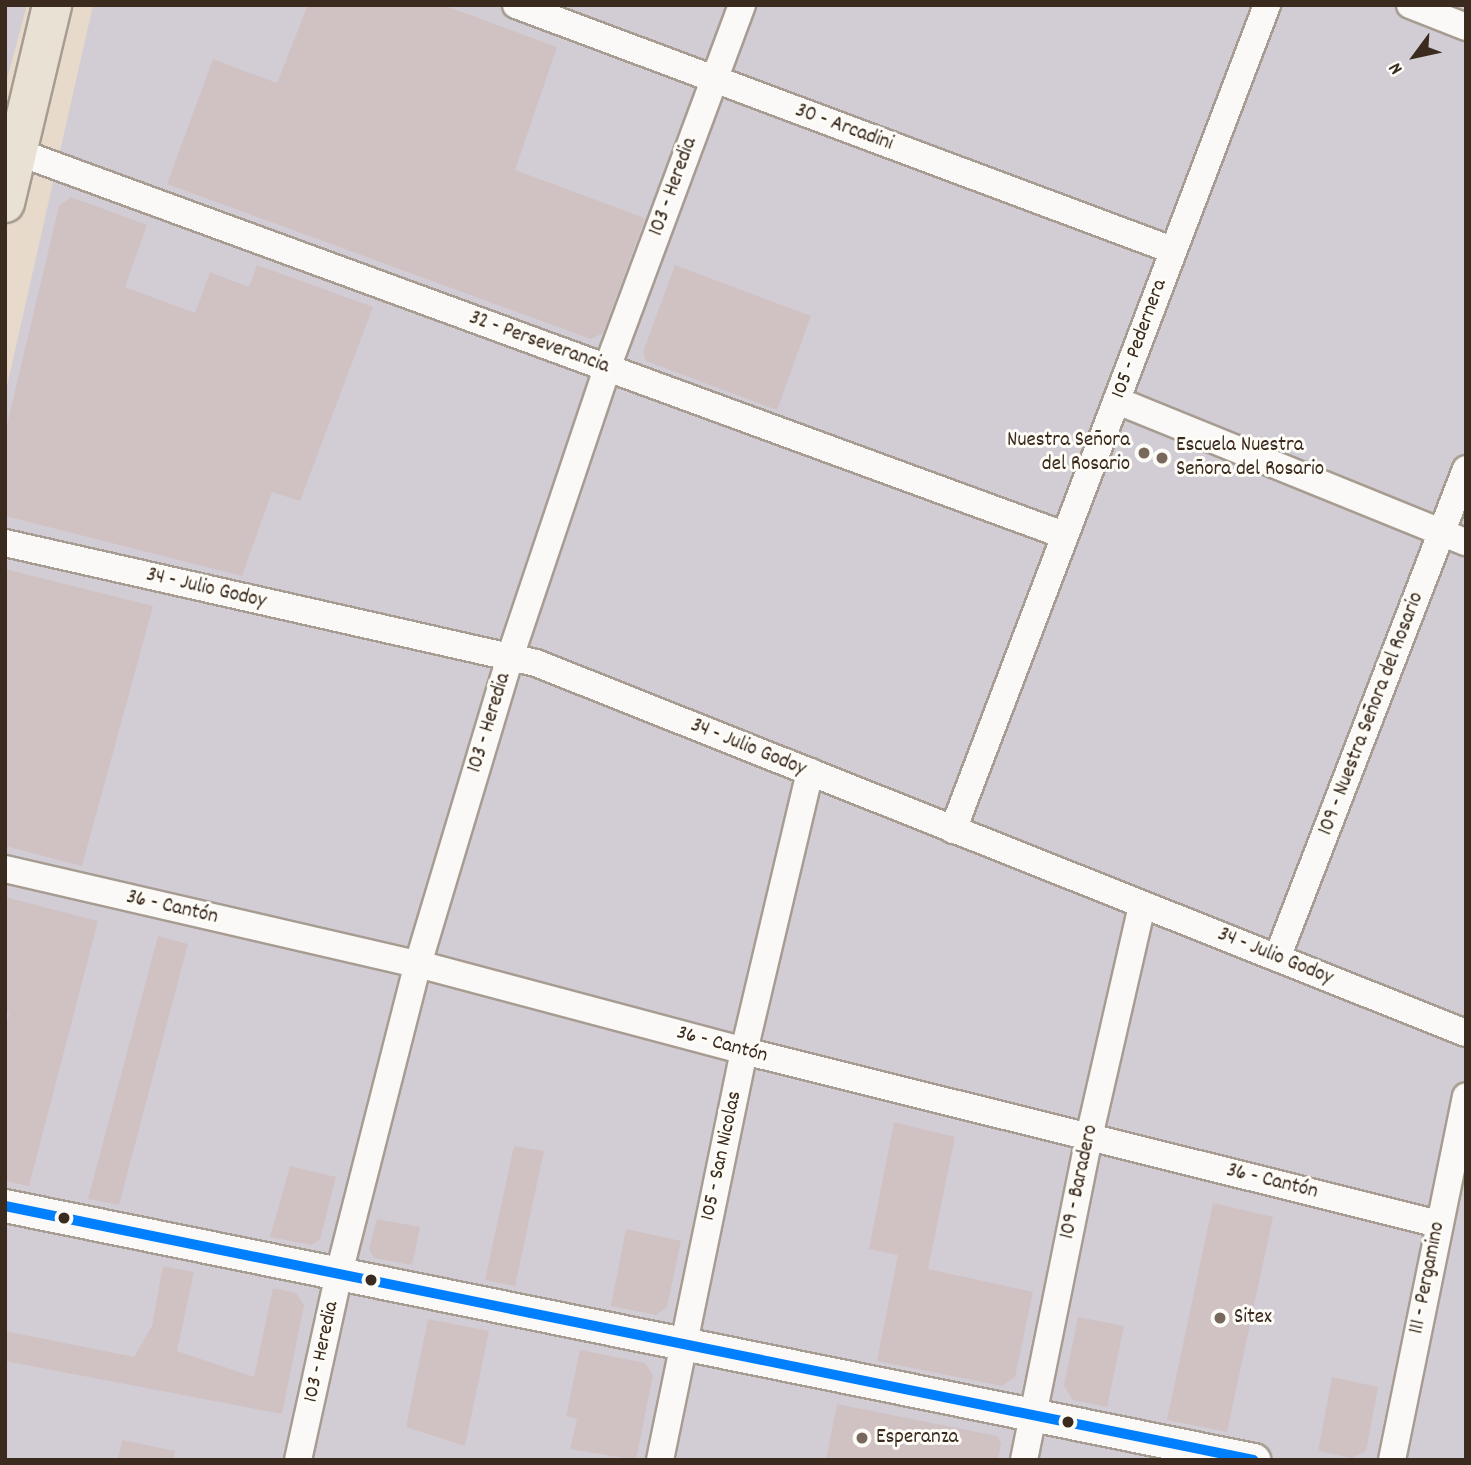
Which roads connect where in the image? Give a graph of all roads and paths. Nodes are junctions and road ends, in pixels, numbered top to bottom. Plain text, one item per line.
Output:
1 (52, 5) edge
2 (516, 5) edge
3 (742, 5) edge
4 (1266, 5) edge
5 (1410, 5) edge
6 (1466, 27) edge
7 (714, 80) junction
8 (15, 151) junction
9 (5, 203) edge
10 (1172, 250) junction
11 (607, 368) junction
12 (1118, 401) junction
13 (1466, 469) edge
14 (1064, 535) junction
15 (1454, 537) edge
16 (5, 543) edge
17 (510, 657) junction
18 (810, 772) junction
19 (953, 830) junction
20 (5, 869) edge
21 (1142, 905) junction
22 (1277, 958) junction
23 (418, 964) junction
24 (1466, 1033) edge
25 (744, 1051) junction
26 (1466, 1096) edge
27 (1089, 1137) junction
28 (5, 1206) edge
29 (1439, 1224) junction
30 (339, 1273) junction
31 (683, 1346) junction
32 (1034, 1413) junction
33 (298, 1460) edge
34 (660, 1460) edge
35 (1024, 1460) edge
36 (1254, 1460) edge
37 (1392, 1460) edge

1 - 8 main road
2 - 7 street, 30 - Arcadini
3 - 7 street, 103 - Heredia
4 - 10 street, 105 - Pedernera
5 - 6 street
7 - 10 street, 30 - Arcadini
7 - 11 street, 103 - Heredia
8 - 9 main road
8 - 11 street, 32 - Perseverancia
10 - 12 street, 105 - Pedernera
11 - 14 street, 32 - Perseverancia
11 - 17 street, 103 - Heredia
12 - 14 street, 105 - Pedernera
12 - 15 street
13 - 15 street, 109 - Nuestra Señora del Rosario
14 - 19 street, 105 - Pedernera
15 - 22 street, 109 - Nuestra Señora del Rosario
16 - 17 street, 34 - Julio Godoy
17 - 18 street, 34 - Julio Godoy
17 - 23 street, 103 - Heredia
18 - 19 street, 34 - Julio Godoy
18 - 25 street, 105 - San Nicolas
19 - 21 street, 34 - Julio Godoy
20 - 23 street, 36 - Cantón
21 - 22 street, 34 - Julio Godoy
21 - 27 street, 109 - Baradero
22 - 24 street, 34 - Julio Godoy
23 - 25 street, 36 - Cantón
23 - 30 street, 103 - Heredia
25 - 27 street, 36 - Cantón
25 - 31 street, 105 - San Nicolas
26 - 29 street, 111 - Pergamino
27 - 29 street, 36 - Cantón
27 - 32 street, 109 - Baradero
28 - 30 street
29 - 37 street, 111 - Pergamino
30 - 31 street
30 - 33 street, 103 - Heredia
31 - 32 street
31 - 34 street, 105 - San Nicolas
32 - 35 street, 109 - Baradero
32 - 36 street

